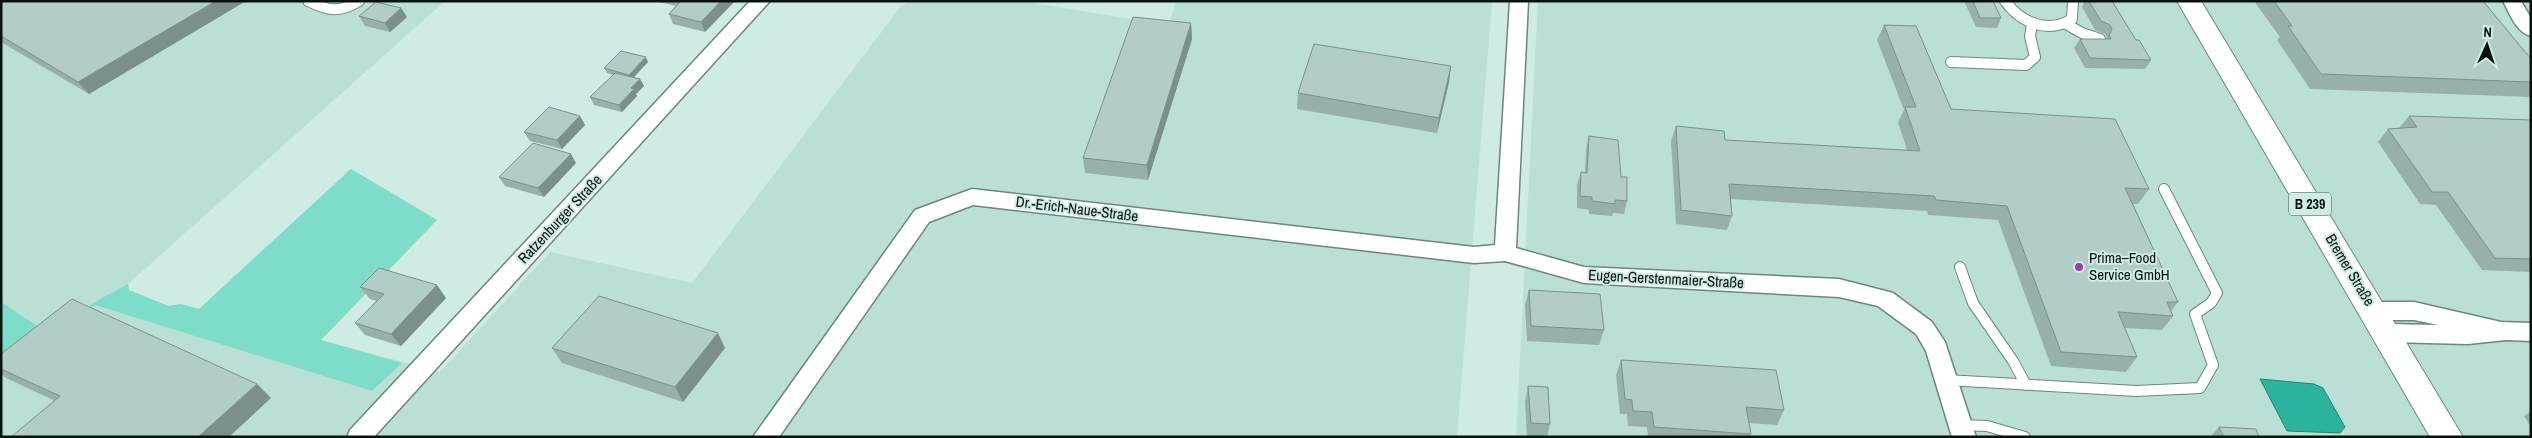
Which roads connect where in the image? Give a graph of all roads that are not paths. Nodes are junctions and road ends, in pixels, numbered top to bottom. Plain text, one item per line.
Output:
1 (308, 1) edge
2 (359, 1) edge
3 (761, 1) edge
4 (1519, 1) edge
5 (2006, 1) edge
6 (2074, 1) edge
7 (2189, 1) edge
8 (2512, 1) edge
9 (2032, 24) junction
10 (2066, 24) junction
11 (2531, 30) edge
12 (2100, 39) edge
13 (1951, 62) dead end
14 (2164, 190) dead end
15 (1505, 253) junction
16 (1960, 267) dead end
17 (2380, 322) junction
18 (2531, 332) edge
19 (1946, 380) junction
20 (2026, 385) junction
21 (1962, 431) edge
22 (359, 437) edge
23 (765, 437) edge
24 (2025, 437) edge
25 (2447, 437) edge

1 - 2 lane
3 - 22 street, Ratzenburger Straße
4 - 15 street
5 - 9 lane
6 - 10 lane
7 - 17 main road, Bremer Straße / B 239
8 - 11 street
9 - 10 lane
9 - 13 lane
10 - 12 lane
14 - 20 lane
15 - 19 street, Eugen-Gerstenmaier-Straße
15 - 23 street, Dr.-Erich-Naue-Straße
16 - 20 lane
17 - 18 street
17 - 25 main road, Bremer Straße / B 239
19 - 20 lane
19 - 21 street, Eugen-Gerstenmaier-Straße
21 - 24 lane

